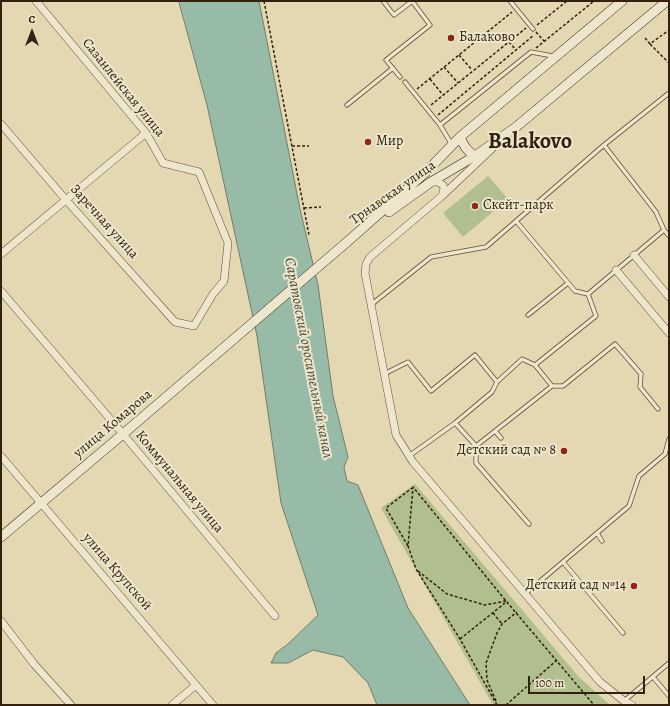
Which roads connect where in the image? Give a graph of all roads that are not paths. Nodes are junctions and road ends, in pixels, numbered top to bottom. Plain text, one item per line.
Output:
1 (36, 1) edge
2 (382, 1) edge
3 (411, 1) edge
4 (510, 1) edge
5 (622, 1) edge
6 (667, 1) edge
7 (533, 29) road end
8 (556, 57) junction
9 (393, 68) junction
10 (400, 76) dead end
11 (405, 82) dead end
12 (669, 93) edge
13 (348, 105) dead end
14 (1, 124) edge
15 (440, 126) junction
16 (516, 127) junction
17 (146, 133) junction
18 (460, 137) junction
19 (452, 145) junction
20 (604, 145) junction
21 (475, 156) junction
22 (431, 182) junction
23 (442, 196) junction
24 (66, 200) junction
25 (516, 221) junction
26 (664, 230) junction
27 (669, 236) edge
28 (347, 242) junction
29 (1, 254) edge
30 (634, 255) junction
31 (616, 270) junction
32 (568, 283) junction
33 (1, 291) edge
34 (588, 294) junction
35 (669, 298) edge
36 (371, 305) junction
37 (528, 315) dead end
38 (194, 326) joint
39 (669, 333) edge
40 (535, 366) junction
41 (384, 374) junction
42 (497, 382) junction
43 (552, 386) junction
44 (658, 409) dead end
45 (455, 423) junction
46 (495, 431) junction
47 (123, 434) junction
48 (501, 438) dead end
49 (669, 439) edge
50 (476, 446) junction
51 (1, 456) edge
52 (408, 456) junction
53 (40, 503) junction
54 (529, 524) dead end
55 (597, 533) junction
56 (1, 537) edge
57 (602, 541) dead end
58 (563, 562) junction
59 (525, 594) junction
60 (275, 616) dead end
61 (1, 621) edge
62 (623, 633) dead end
63 (669, 662) edge
64 (653, 676) junction
65 (196, 685) junction
66 (669, 696) edge
67 (624, 701) junction
68 (71, 705) edge
69 (172, 705) edge
70 (213, 705) edge
71 (632, 705) edge

1 - 17 street, Сазанлейская улица
2 - 3 lane
3 - 9 lane
4 - 7 lane
5 - 8 main road, Трнавская улица
6 - 16 main road, Трнавская улица
8 - 15 lane
8 - 18 main road, Трнавская улица
9 - 10 lane
9 - 13 lane
11 - 15 lane
12 - 20 lane
14 - 24 street, Заречная улица
15 - 19 lane
16 - 21 main road, Трнавская улица
16 - 23 street
17 - 24 street
17 - 38 street, Сазанлейская улица
18 - 19 main road, Трнавская улица
18 - 21 main road
19 - 28 main road, Трнавская улица
20 - 25 lane
20 - 26 lane
21 - 22 main road, Трнавская улица
22 - 23 street
22 - 28 main road, Трнавская улица
23 - 36 street
24 - 29 street
24 - 38 street, Заречная улица
25 - 32 lane
25 - 36 lane
26 - 27 lane
26 - 30 lane
28 - 47 main road, улица Комарова
30 - 31 lane
30 - 35 street
31 - 34 lane
31 - 39 street
32 - 34 lane
32 - 37 lane
33 - 47 street, Коммунальная улица
34 - 40 lane
36 - 41 street
40 - 42 lane
40 - 43 lane
41 - 42 lane
41 - 52 street
42 - 45 lane
43 - 44 lane
43 - 46 lane
45 - 50 lane
45 - 52 lane
46 - 48 lane
46 - 50 lane
47 - 53 main road, улица Комарова
47 - 60 street, Коммунальная улица
49 - 55 lane
50 - 54 lane
51 - 53 street, улица Крупской
52 - 59 street
53 - 56 main road, улица Комарова
53 - 65 street, улица Крупской
55 - 57 lane
55 - 58 lane
58 - 59 lane
58 - 62 lane
59 - 67 street
61 - 68 street
63 - 64 lane
64 - 66 lane
64 - 67 lane
65 - 69 street
65 - 70 street, улица Крупской
67 - 71 street

